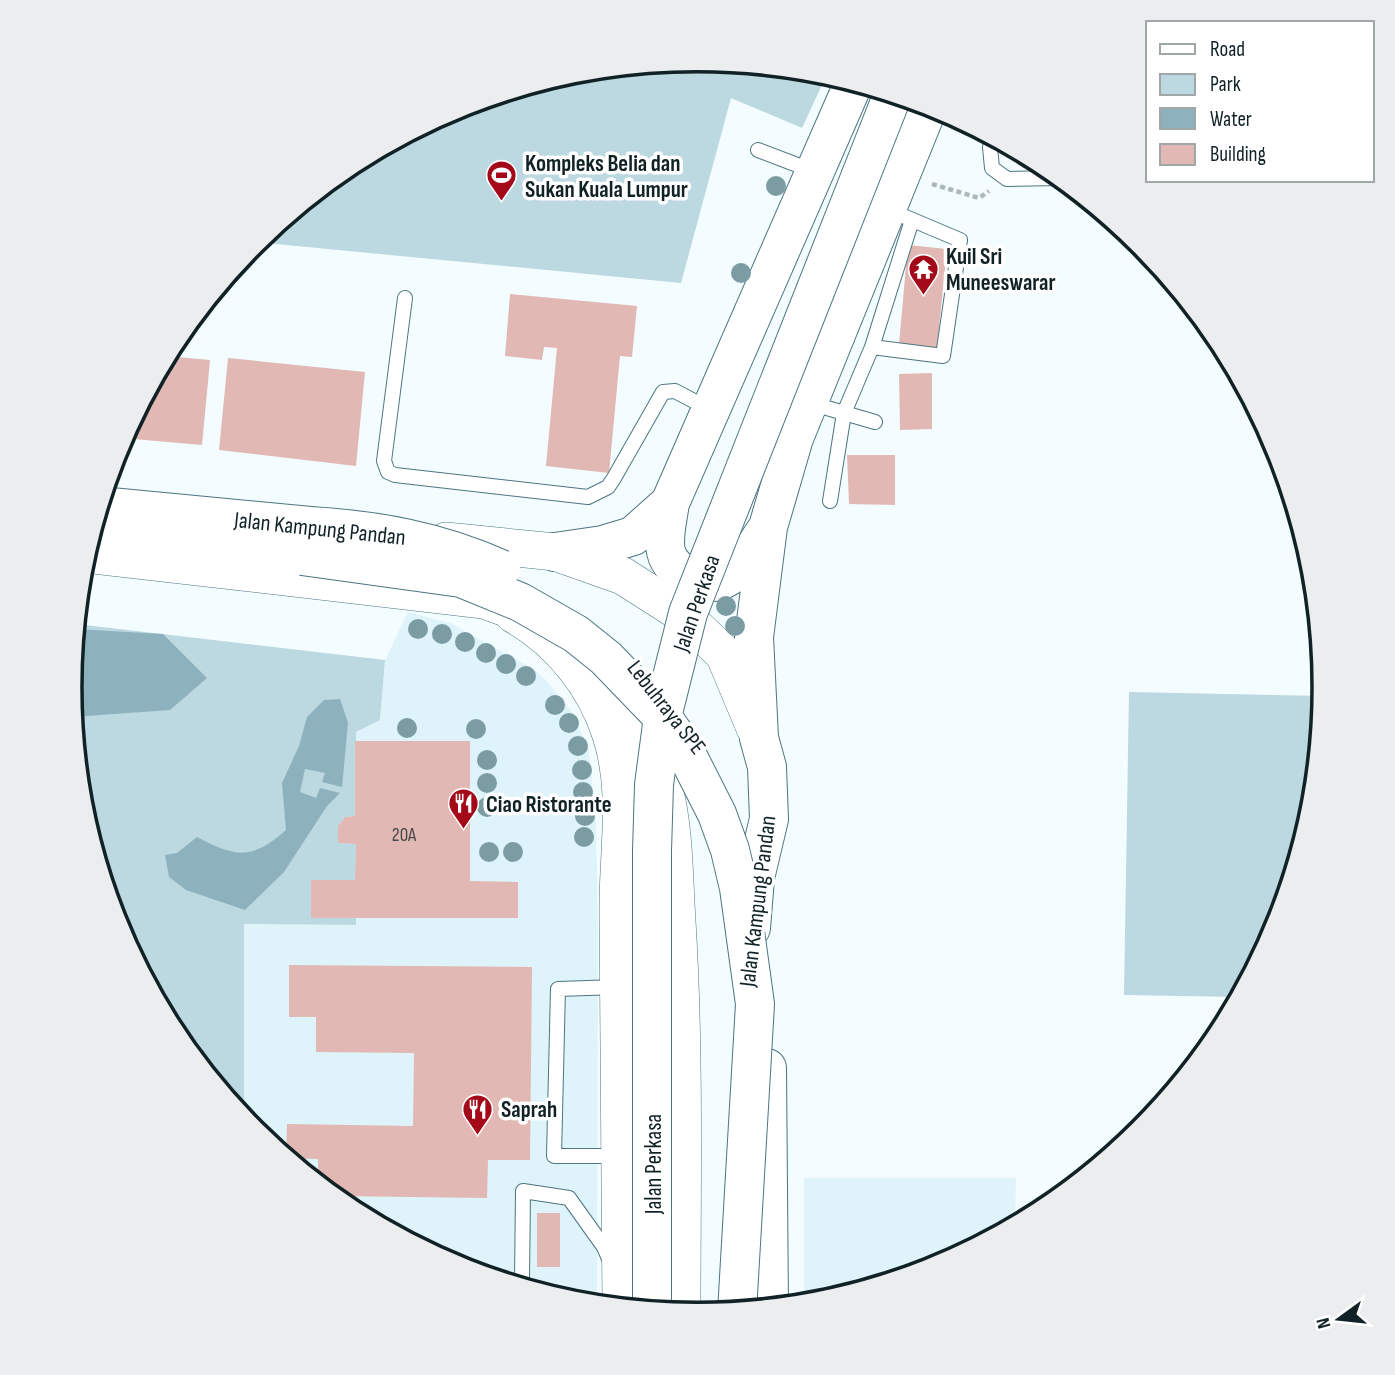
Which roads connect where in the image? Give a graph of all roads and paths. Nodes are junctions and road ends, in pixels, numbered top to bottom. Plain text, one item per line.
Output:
1 (850, 91) edge
2 (890, 102) edge
3 (926, 116) edge
4 (990, 146) edge
5 (758, 150) dead end
6 (815, 172) junction
7 (1043, 178) edge
8 (1007, 179) junction
9 (929, 183) dead end
10 (900, 215) junction
11 (405, 298) dead end
12 (872, 347) junction
13 (826, 408) junction
14 (711, 410) junction
15 (875, 422) dead end
16 (831, 501) dead end
17 (670, 503) junction
18 (109, 507) edge
19 (109, 507) edge
20 (768, 527) junction
21 (101, 535) edge
22 (555, 552) junction
23 (97, 555) edge
24 (484, 600) junction
25 (759, 738) junction
26 (618, 987) junction
27 (759, 1047) junction
28 (620, 1156) junction
29 (522, 1277) edge
30 (621, 1299) edge
31 (769, 1299) edge
32 (756, 1300) edge
33 (652, 1302) edge
34 (741, 1302) edge
35 (742, 1302) edge
36 (682, 1303) edge

1 - 6 main road
2 - 33 main road, Jalan Perkasa, bridge
3 - 10 main road
4 - 8 lane
5 - 6 lane
6 - 14 main road
7 - 8 lane
8 - 9 path
10 - 12 lane
10 - 12 lane
10 - 13 main road
11 - 14 lane
12 - 13 lane
13 - 15 lane
13 - 16 lane
13 - 20 main road
14 - 17 main road
17 - 20 main road
17 - 22 main road
18 - 22 street, Jalan Kampung Pandan
19 - 27 main road, Lebuhraya SPE, bridge
20 - 25 main road
21 - 27 main road, Lebuhraya SPE, bridge
22 - 25 street, Jalan Kampung Pandan
23 - 24 street
24 - 26 street
24 - 36 street
25 - 34 main road, Jalan Kampung Pandan
26 - 28 street
26 - 28 lane
27 - 31 main road, Lebuhraya SPE
27 - 32 main road
27 - 35 main road, bridge
28 - 30 street
29 - 30 lane

